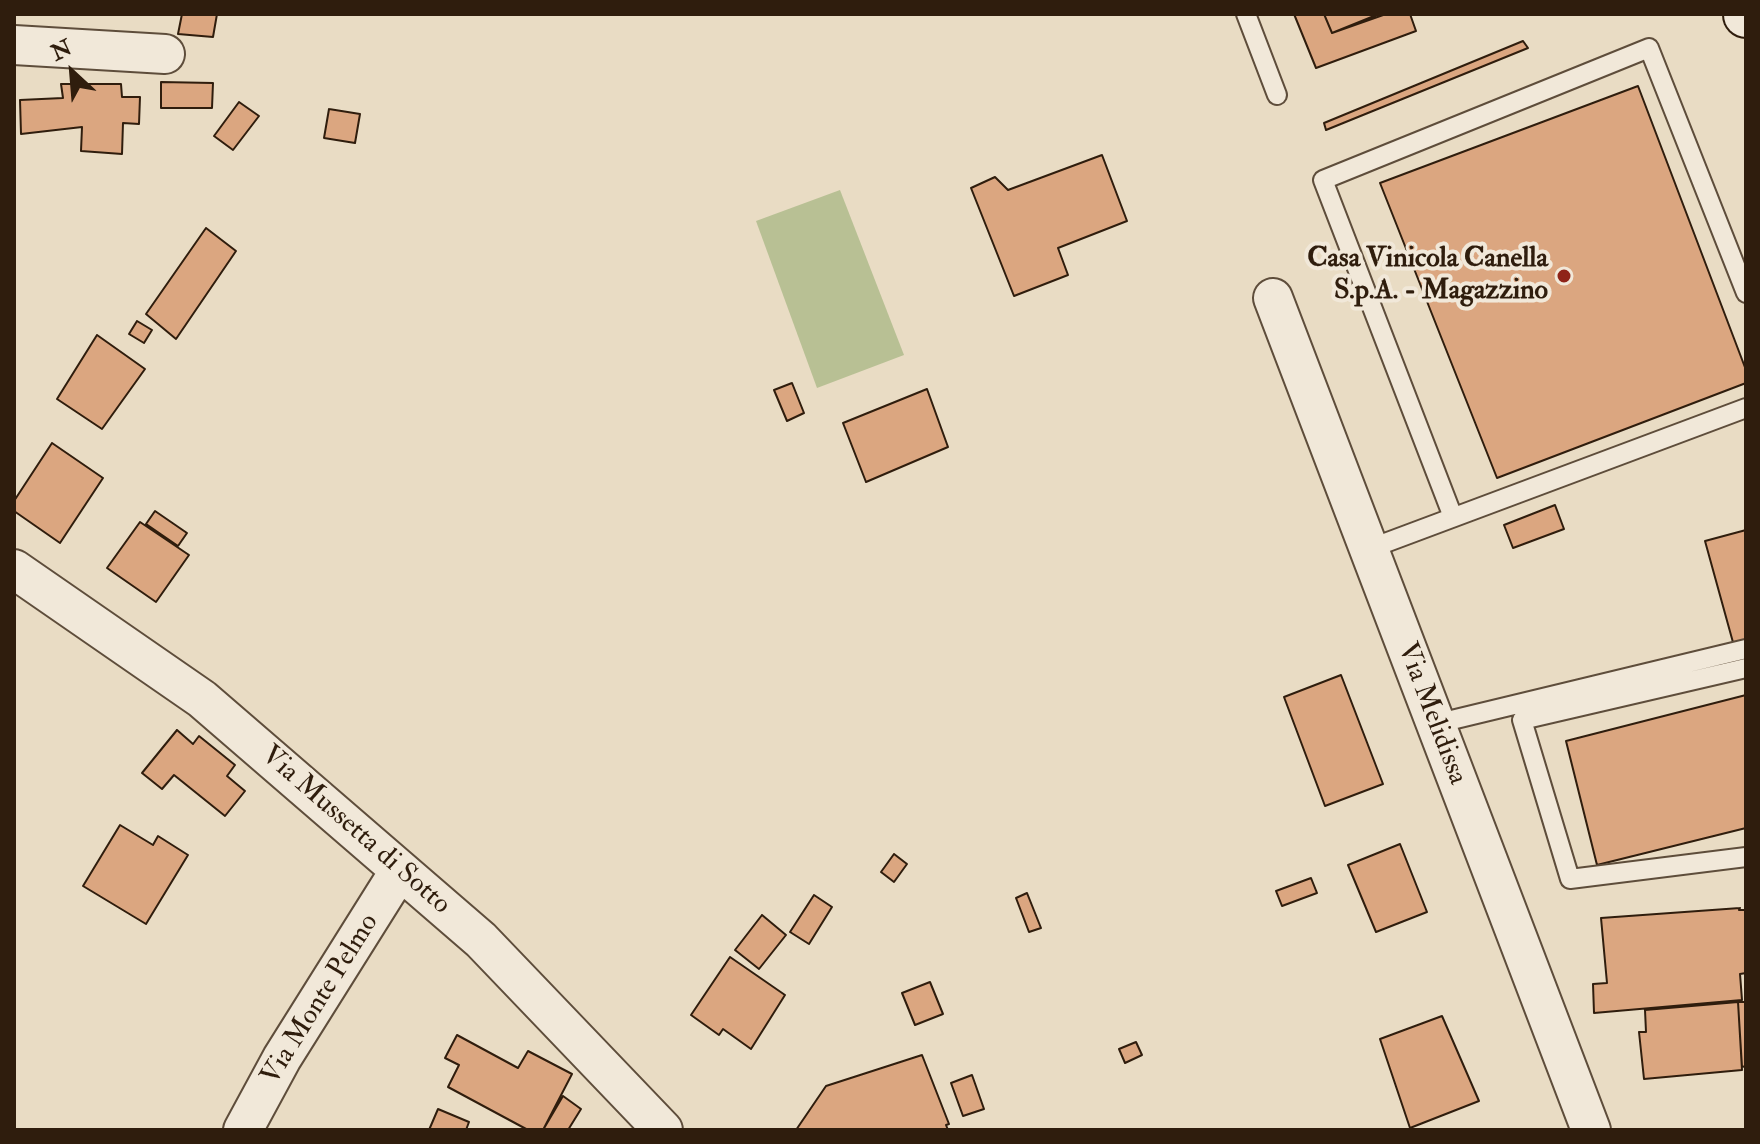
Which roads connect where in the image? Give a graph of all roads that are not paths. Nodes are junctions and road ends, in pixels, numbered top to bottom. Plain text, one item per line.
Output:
1 (1246, 14) edge
2 (14, 45) edge
3 (165, 54) dead end
4 (1277, 95) dead end
5 (1746, 293) edge
6 (1273, 298) dead end
7 (1746, 408) edge
8 (1453, 517) junction
9 (1369, 549) junction
10 (14, 569) edge
11 (1746, 649) edge
12 (1746, 668) edge
13 (1435, 724) junction
14 (1746, 857) edge
15 (400, 870) junction
16 (243, 1130) edge
17 (663, 1130) edge
18 (1591, 1130) edge

1 - 4 lane
2 - 3 street
5 - 8 lane
6 - 9 street, Via Melidissa
7 - 8 lane
8 - 9 lane
9 - 13 street, Via Melidissa
10 - 15 street, Via Mussetta di Sotto
11 - 13 lane
12 - 14 lane
13 - 18 street, Via Melidissa
15 - 16 street, Via Monte Pelmo
15 - 17 street, Via Mussetta di Sotto

